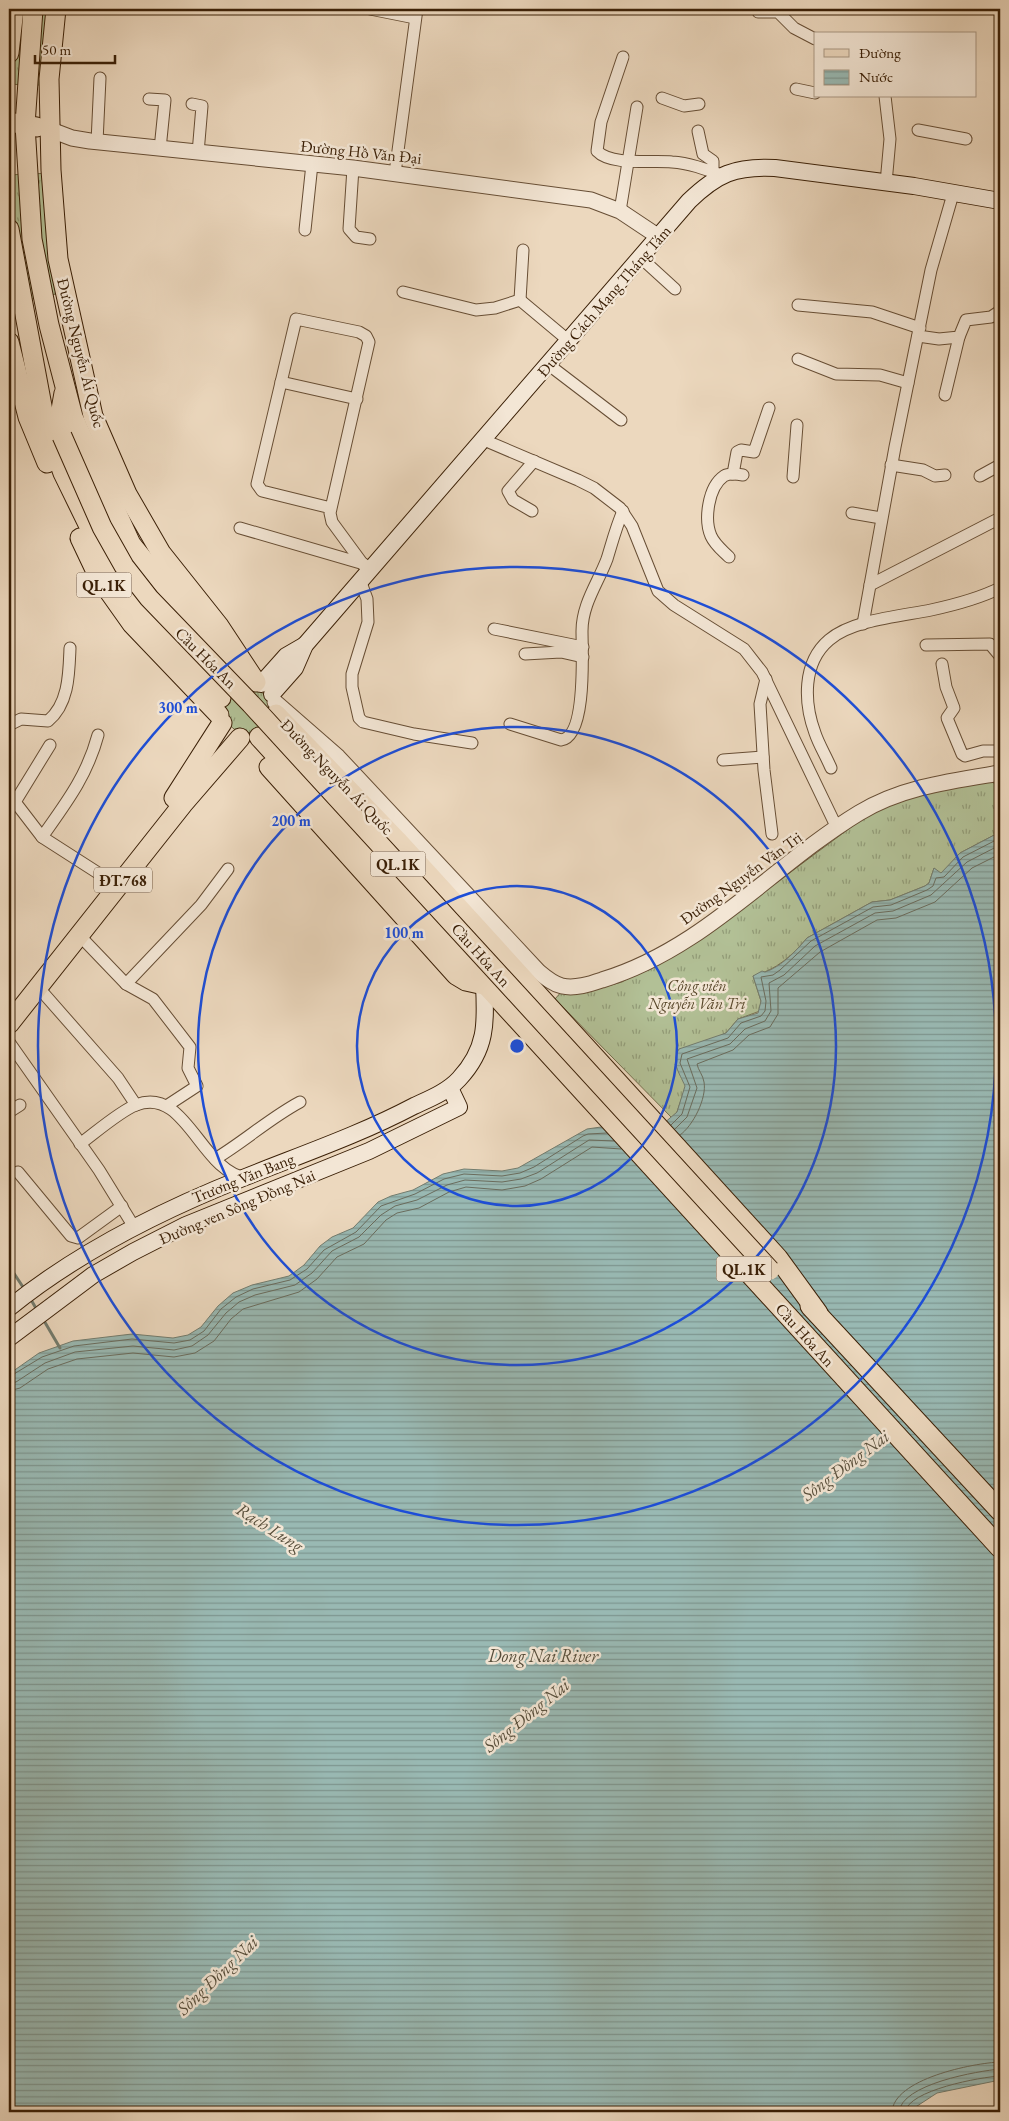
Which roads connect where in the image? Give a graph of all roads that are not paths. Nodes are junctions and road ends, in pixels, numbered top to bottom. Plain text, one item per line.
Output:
1 (14, 9) edge
2 (33, 9) edge
3 (56, 9) edge
4 (370, 9) edge
5 (758, 12) dead end
6 (416, 13) edge
7 (814, 38) edge
8 (9, 52) edge
9 (623, 58) dead end
10 (100, 78) dead end
11 (796, 89) dead end
12 (814, 93) edge
13 (662, 98) dead end
14 (884, 98) edge
15 (148, 99) dead end
16 (192, 104) dead end
17 (699, 104) dead end
18 (637, 107) dead end
19 (17, 123) edge
20 (51, 130) junction
21 (918, 130) dead end
22 (698, 131) dead end
23 (966, 139) dead end
24 (97, 142) junction
25 (160, 149) junction
26 (198, 153) junction
27 (628, 160) junction
28 (312, 164) junction
29 (353, 168) junction
30 (395, 173) junction
31 (717, 174) junction
32 (886, 183) junction
33 (953, 194) junction
34 (1000, 201) edge
35 (620, 211) junction
36 (9, 229) edge
37 (304, 230) dead end
38 (659, 236) junction
39 (370, 239) dead end
40 (522, 250) dead end
41 (641, 258) junction
42 (675, 289) dead end
43 (403, 292) dead end
44 (520, 300) junction
45 (798, 306) dead end
46 (1000, 311) edge
47 (70, 316) junction
48 (49, 325) junction
49 (919, 332) junction
50 (28, 334) junction
51 (959, 337) junction
52 (569, 341) junction
53 (9, 343) edge
54 (798, 359) dead end
55 (549, 365) junction
56 (281, 382) junction
57 (908, 383) junction
58 (66, 388) junction
59 (945, 395) dead end
60 (357, 398) junction
61 (769, 408) dead end
62 (620, 420) dead end
63 (797, 425) dead end
64 (49, 427) junction
65 (484, 440) junction
66 (534, 461) junction
67 (891, 466) junction
68 (1000, 466) edge
69 (945, 475) dead end
70 (980, 476) dead end
71 (793, 477) dead end
72 (331, 508) junction
73 (532, 511) dead end
74 (623, 511) junction
75 (852, 513) dead end
76 (881, 518) junction
77 (1000, 518) edge
78 (240, 528) dead end
79 (729, 557) dead end
80 (364, 571) junction
81 (870, 585) junction
82 (1000, 588) edge
83 (863, 624) junction
84 (494, 629) dead end
85 (926, 645) dead end
86 (70, 648) dead end
87 (583, 652) junction
88 (525, 654) dead end
89 (1000, 656) edge
90 (942, 664) dead end
91 (766, 679) junction
92 (264, 693) junction
93 (220, 712) junction
94 (510, 724) dead end
95 (9, 725) edge
96 (98, 735) dead end
97 (248, 738) junction
98 (472, 743) dead end
99 (50, 745) dead end
100 (319, 748) junction
101 (1000, 752) edge
102 (763, 757) junction
103 (723, 760) dead end
104 (831, 768) dead end
105 (1000, 772) edge
106 (340, 780) junction
107 (12, 798) edge
108 (319, 802) junction
109 (837, 828) junction
110 (772, 834) dead end
111 (42, 837) junction
112 (397, 840) joint
113 (228, 869) dead end
114 (109, 880) junction
115 (80, 935) junction
116 (126, 984) junction
117 (486, 987) junction
118 (38, 988) junction
119 (9, 1004) edge
120 (9, 1024) edge
121 (9, 1042) edge
122 (450, 1088) junction
123 (300, 1102) dead end
124 (20, 1105) dead end
125 (136, 1105) junction
126 (168, 1105) junction
127 (9, 1112) edge
128 (80, 1144) junction
129 (305, 1158) dead end
130 (215, 1159) junction
131 (18, 1172) dead end
132 (243, 1178) junction
133 (180, 1204) junction
134 (122, 1206) junction
135 (11, 1306) edge
136 (818, 1313) junction
137 (9, 1338) edge
138 (1000, 1511) edge
139 (1000, 1548) edge

1 - 8 main road
2 - 19 main road, Đường Nguyễn Ái Quốc / QL.1K
3 - 20 main road, Đường Nguyễn Ái Quốc / QL.1K
4 - 6 street
5 - 7 street
6 - 30 street
9 - 27 street
10 - 24 street
11 - 12 street
13 - 17 street
14 - 32 street
15 - 25 street
16 - 26 street
18 - 27 street
19 - 20 main road
19 - 48 main road, Đường Nguyễn Ái Quốc / QL.1K
20 - 24 street, Đường Hồ Văn Đại
20 - 47 main road, Đường Nguyễn Ái Quốc / QL.1K
21 - 23 street
22 - 31 street
24 - 25 street, Đường Hồ Văn Đại
25 - 26 street, Đường Hồ Văn Đại
26 - 28 street, Đường Hồ Văn Đại
27 - 31 street
27 - 35 street
28 - 29 street, Đường Hồ Văn Đại
28 - 37 street
29 - 30 street, Đường Hồ Văn Đại
29 - 39 street
30 - 35 street, Đường Hồ Văn Đại
31 - 32 main road, Đường Cách Mạng Tháng Tám
31 - 38 main road, Đường Cách Mạng Tháng Tám
32 - 33 main road, Đường Cách Mạng Tháng Tám
33 - 34 main road, Đường Cách Mạng Tháng Tám
33 - 49 street
35 - 38 street, Đường Hồ Văn Đại
36 - 50 main road, QL.1K
38 - 41 main road, Đường Cách Mạng Tháng Tám
40 - 44 street
41 - 42 street
41 - 52 main road, Đường Cách Mạng Tháng Tám
43 - 44 street
44 - 52 street
45 - 49 street
46 - 51 street
47 - 48 main road
47 - 92 main road, Đường Nguyễn Ái Quốc / QL.1K
48 - 58 main road, Đường Nguyễn Ái Quốc / QL.1K
49 - 51 street
49 - 57 street
50 - 53 main road
50 - 64 main road, QL.1K
51 - 59 street
52 - 55 main road, Đường Cách Mạng Tháng Tám
53 - 64 main road, QL.1K
54 - 57 street
55 - 62 street
55 - 65 main road, Đường Cách Mạng Tháng Tám
56 - 60 street
56 - 60 street
56 - 72 street
57 - 67 street
58 - 64 main road, Đường Nguyễn Ái Quốc / QL.1K
58 - 92 main road, Đường Nguyễn Ái Quốc / QL.1K
60 - 72 street
61 - 79 street
63 - 71 street
64 - 93 main road, QL.1K
64 - 136 main road, Cầu Hóa An / QL.1K, bridge
65 - 66 street
65 - 80 main road, Đường Cách Mạng Tháng Tám
66 - 73 street
66 - 74 street
67 - 69 street
67 - 76 street
68 - 70 street
72 - 80 street
74 - 87 street
74 - 91 street
75 - 76 street
76 - 81 street
77 - 81 street
78 - 80 street
80 - 92 main road, Đường Cách Mạng Tháng Tám
80 - 98 street
81 - 83 street
82 - 83 street
83 - 104 street
84 - 87 street
85 - 89 street
86 - 95 street
87 - 88 street
87 - 94 street
90 - 101 street
91 - 102 street
91 - 109 street
92 - 93 main road
92 - 97 main road
92 - 100 main road, Đường Nguyễn Ái Quốc / QL.1K
93 - 97 main road
93 - 114 main road, ĐT.768
96 - 111 street
97 - 108 main road, Đường Nguyễn Ái Quốc / QL.1K
97 - 115 main road, ĐT.768
97 - 117 main road, QL.1K
99 - 107 street
100 - 106 main road, Đường Nguyễn Ái Quốc / QL.1K
100 - 109 street, Đường Nguyễn Văn Trị
102 - 103 street
102 - 110 street
105 - 109 street, Đường Nguyễn Văn Trị
106 - 108 main road
106 - 112 main road, Đường Nguyễn Ái Quốc / QL.1K
107 - 111 street
108 - 117 main road, Đường Nguyễn Ái Quốc / QL.1K
111 - 114 street
112 - 136 main road, Cầu Hóa An / QL.1K
113 - 116 street
114 - 119 main road, ĐT.768
115 - 116 street
115 - 118 main road, ĐT.768
116 - 126 street
117 - 122 main road, Trương Văn Bang
117 - 139 main road, Cầu Hóa An / QL.1K
118 - 120 main road, ĐT.768
118 - 125 street
121 - 128 street
122 - 132 main road, Trương Văn Bang
122 - 137 main road, Đường ven Sông Đồng Nai
123 - 130 street
124 - 127 street
125 - 126 street
125 - 128 street
126 - 130 street
128 - 134 street
129 - 132 street
130 - 132 street
131 - 134 street
132 - 133 main road, Trương Văn Bang
133 - 134 street
133 - 135 main road, Trương Văn Bang
136 - 138 main road, Cầu Hóa An / QL.1K

